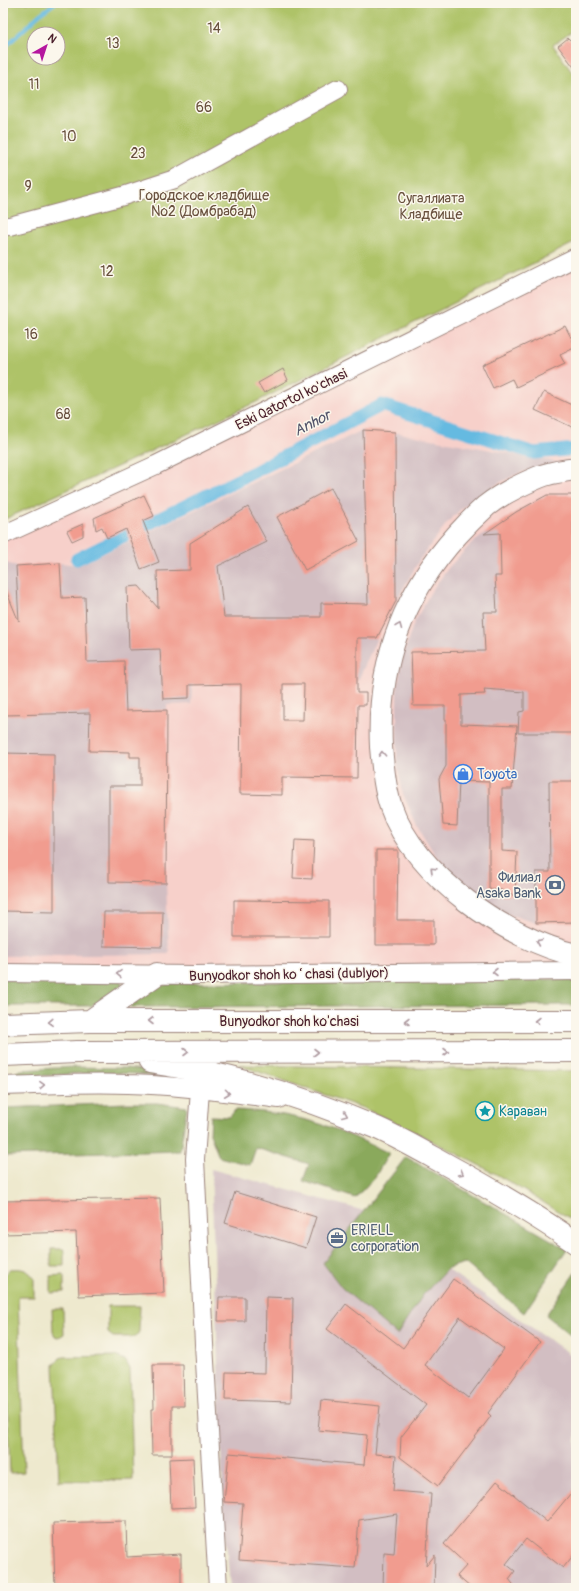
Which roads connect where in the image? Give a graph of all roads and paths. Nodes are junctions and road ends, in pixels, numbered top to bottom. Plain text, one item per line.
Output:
1 (338, 89) dead end
2 (3, 226) edge
3 (576, 257) edge
4 (576, 469) edge
5 (3, 535) edge
6 (576, 955) edge
7 (576, 971) edge
8 (3, 973) edge
9 (157, 974) junction
10 (90, 1021) junction
11 (576, 1021) edge
12 (3, 1024) edge
13 (576, 1051) edge
14 (77, 1052) junction
15 (29, 1054) junction
16 (3, 1055) edge
17 (3, 1072) edge
18 (3, 1086) edge
19 (200, 1090) junction
20 (308, 1102) junction
21 (576, 1243) edge
22 (218, 1588) edge

1 - 2 street
3 - 5 street, Eski Qatortol ko'chasi
6 -> 4 main road
7 -> 9 street, Bunyodkor shoh koʻchasi (dublyor)
9 -> 8 street, Bunyodkor shoh koʻchasi (dublyor)
9 - 10 main road
11 -> 10 main road, Bunyodkor shoh ko'chasi
10 -> 12 main road, Bunyodkor shoh ko'chasi
14 -> 13 main road
14 - 15 main road
14 - 20 main road
15 - 16 main road
15 - 17 main road
18 -> 19 street
19 -> 20 street
19 - 22 street
20 -> 21 main road

